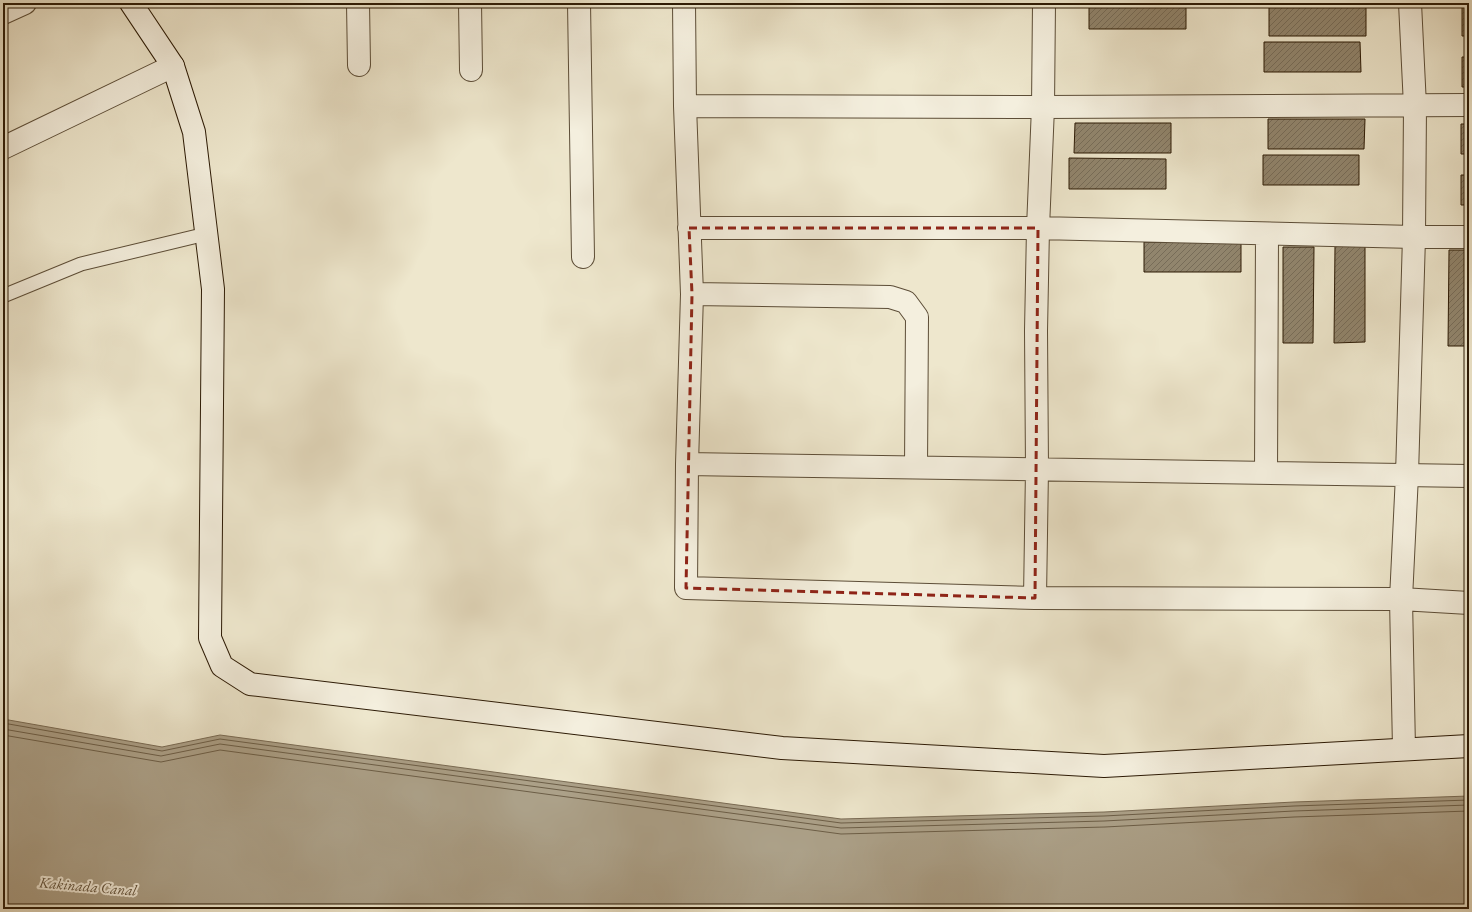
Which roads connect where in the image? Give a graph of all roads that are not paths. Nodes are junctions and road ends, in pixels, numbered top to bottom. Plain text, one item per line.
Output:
1 (25, 3) edge
2 (131, 3) edge
3 (358, 3) edge
4 (470, 3) edge
5 (579, 3) edge
6 (684, 3) edge
7 (1044, 3) edge
8 (1410, 3) edge
9 (3, 13) edge
10 (359, 65) dead end
11 (173, 66) junction
12 (471, 70) dead end
13 (1469, 105) edge
14 (685, 106) junction
15 (1415, 106) junction
16 (1043, 107) junction
17 (3, 148) edge
18 (689, 228) junction
19 (1038, 228) junction
20 (206, 234) junction
21 (1267, 234) junction
22 (1414, 237) junction
23 (1469, 237) edge
24 (583, 257) dead end
25 (692, 294) junction
26 (3, 296) edge
27 (687, 464) junction
28 (916, 467) junction
29 (1037, 469) junction
30 (1266, 473) junction
31 (1407, 475) junction
32 (1469, 476) edge
33 (1035, 598) junction
34 (1401, 599) junction
35 (1469, 603) edge
36 (1469, 746) edge
37 (1404, 749) junction

1 - 9 street
2 - 11 street
3 - 10 street
4 - 12 street
5 - 24 street
6 - 14 street
7 - 16 street
8 - 15 street
11 - 17 street
11 - 20 street
13 - 15 street
14 - 16 street
14 - 18 street
15 - 16 street
15 - 22 street
16 - 19 street
18 - 19 street
18 - 25 street
19 - 21 street
19 - 29 street
20 - 26 lane
20 - 37 street
21 - 22 street
21 - 30 street
22 - 23 street
22 - 31 street
25 - 27 street
25 - 28 street
27 - 28 street
27 - 33 street
28 - 29 street
29 - 30 street
29 - 33 street
30 - 31 street
31 - 32 street
31 - 34 street
33 - 34 street
34 - 35 street
34 - 37 street
36 - 37 street

